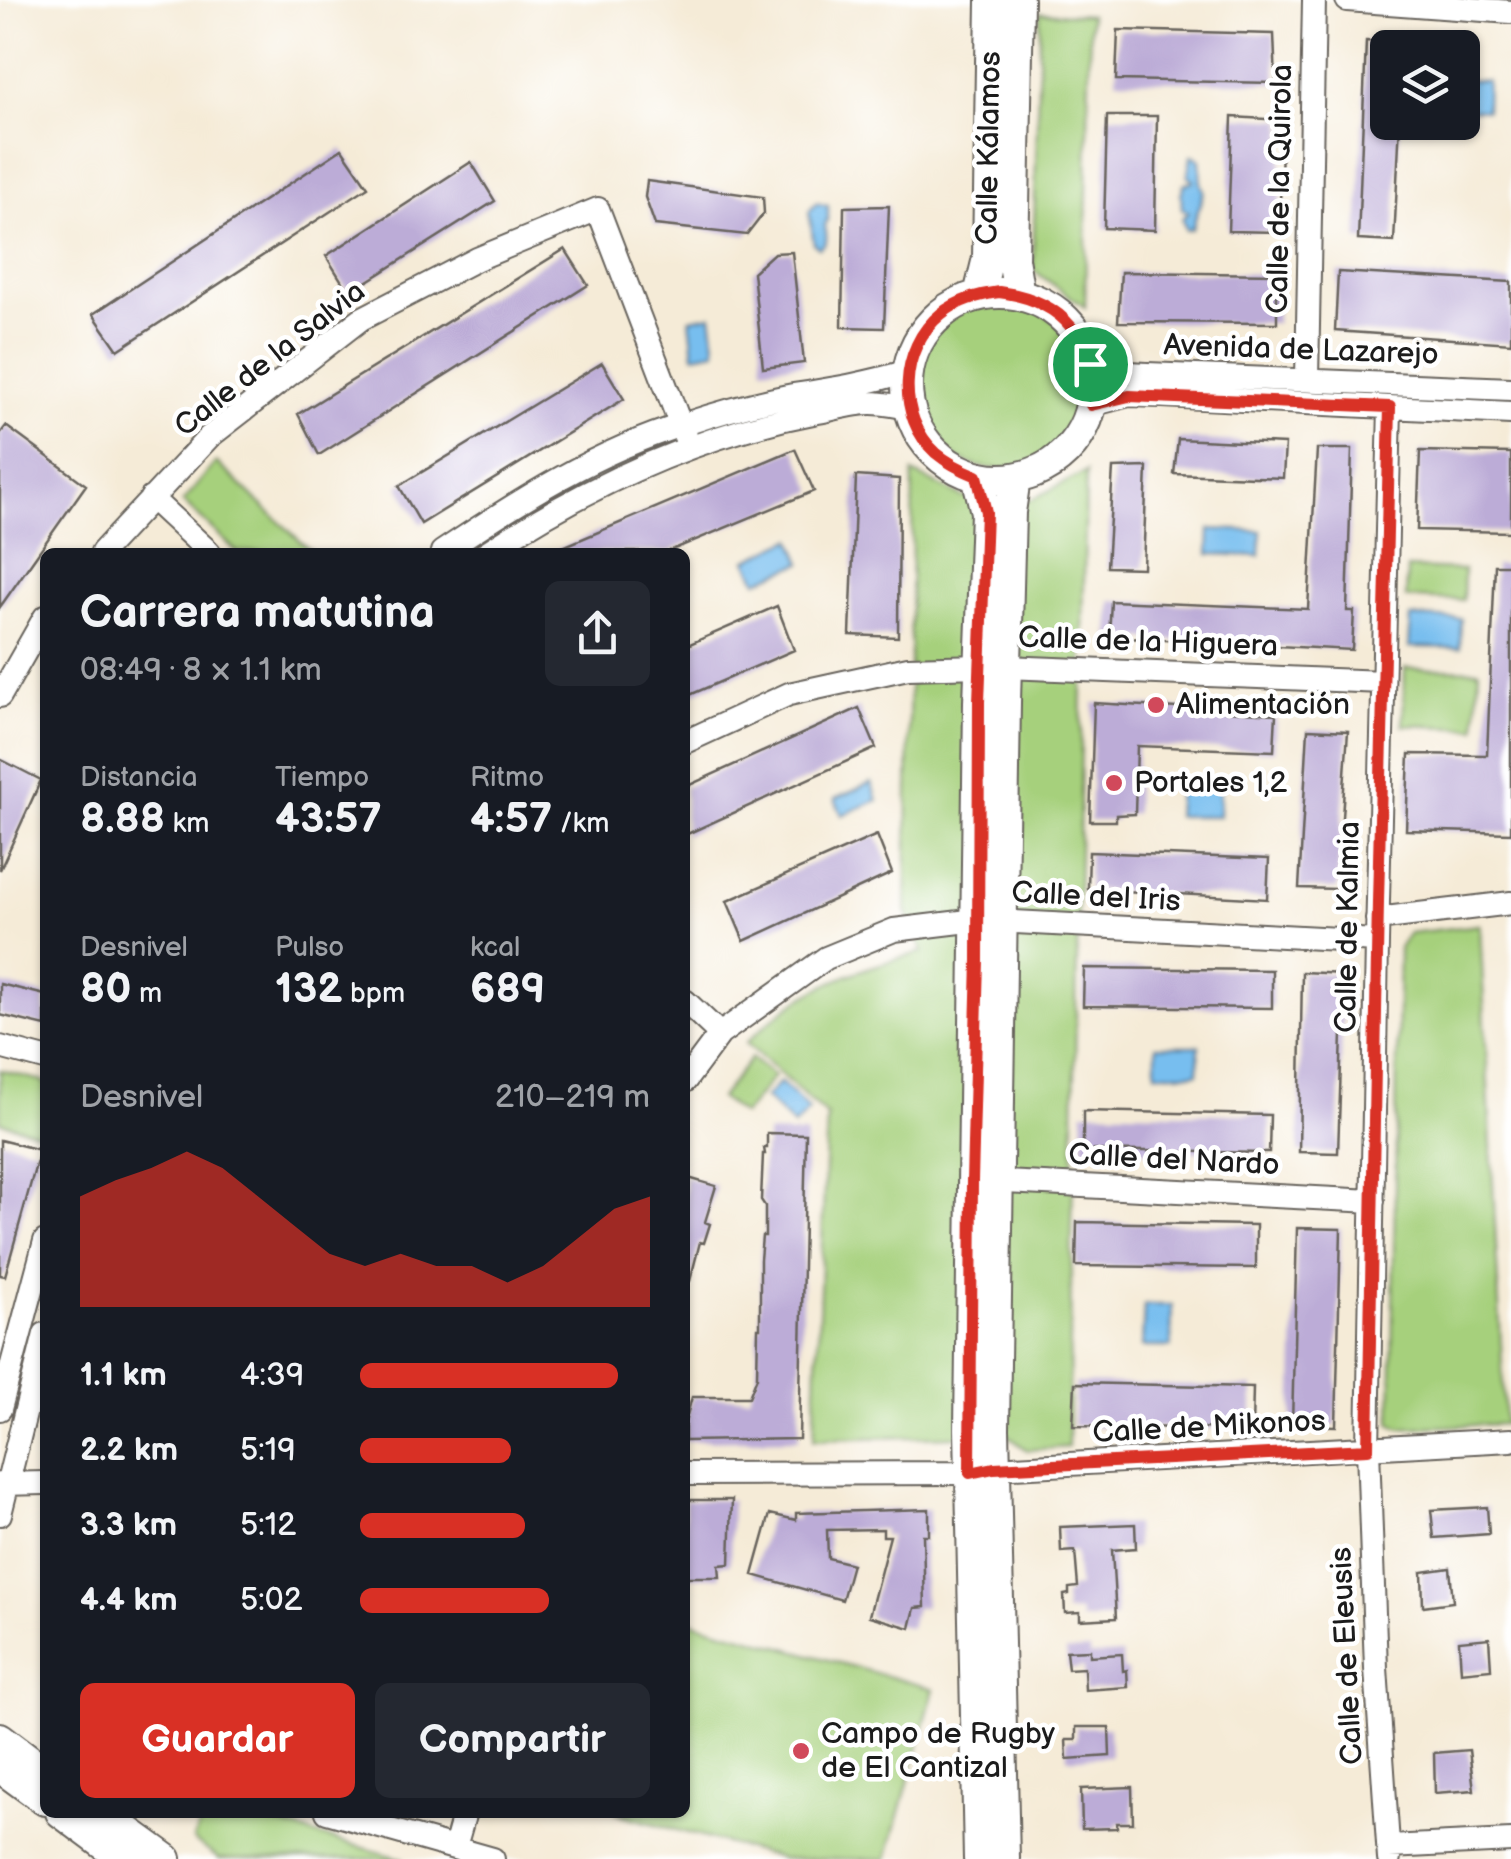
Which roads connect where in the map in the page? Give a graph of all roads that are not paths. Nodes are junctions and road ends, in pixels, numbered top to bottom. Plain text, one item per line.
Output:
1 (992, 0) edge
2 (1018, 0) edge
3 (1314, 0) edge
4 (1346, 0) edge
5 (1448, 3) edge
6 (1511, 12) edge
7 (1019, 294) junction
8 (979, 295) junction
9 (1090, 364) junction
10 (908, 371) junction
11 (1307, 379) junction
12 (1511, 389) edge
13 (1091, 405) junction
14 (1390, 407) junction
15 (910, 408) junction
16 (1511, 413) edge
17 (682, 424) junction
18 (689, 448) junction
19 (977, 476) junction
20 (1016, 478) junction
21 (152, 498) junction
22 (106, 548) edge
23 (205, 548) edge
24 (448, 548) edge
25 (493, 548) edge
26 (40, 626) edge
27 (994, 666) junction
28 (1382, 682) junction
29 (0, 696) edge
30 (690, 740) edge
31 (1511, 902) edge
32 (990, 921) junction
33 (1377, 930) junction
34 (690, 1006) edge
35 (720, 1034) junction
36 (0, 1046) edge
37 (40, 1058) edge
38 (690, 1073) edge
39 (985, 1181) junction
40 (1373, 1201) junction
41 (40, 1260) edge
42 (40, 1352) edge
43 (0, 1409) edge
44 (1511, 1440) edge
45 (1368, 1449) junction
46 (982, 1470) junction
47 (690, 1474) edge
48 (40, 1483) edge
49 (3, 1484) edge
50 (0, 1514) edge
51 (0, 1738) edge
52 (0, 1767) edge
53 (40, 1768) edge
54 (40, 1796) edge
55 (70, 1818) edge
56 (109, 1818) edge
57 (350, 1818) edge
58 (463, 1818) edge
59 (1511, 1841) edge
60 (455, 1847) junction
61 (1389, 1853) edge
62 (124, 1859) edge
63 (166, 1859) edge
64 (493, 1859) edge
65 (979, 1859) edge
66 (1004, 1859) edge

1 - 8 main road, Calle Kálamos
2 - 7 main road, Calle Kálamos
3 - 11 street, Calle de la Quirola
4 - 5 street
5 - 6 street
7 - 8 main road
7 - 9 main road
8 - 10 main road
9 - 11 street, Avenida de Lazarejo
9 - 13 main road
10 - 15 main road
10 - 17 street
11 - 12 street, Avenida de Lazarejo
13 - 14 street, Avenida de Lazarejo
13 - 20 main road
14 - 16 street, Avenida de Lazarejo
14 - 28 street, Calle de Kalmia
15 - 18 street
15 - 19 main road
17 - 18 street, Calle de la Salvia
17 - 21 street, Calle de la Salvia
17 - 24 street
18 - 25 street
19 - 20 main road
19 - 27 main road
20 - 27 main road
21 - 22 street, Calle de la Salvia
21 - 23 street
26 - 29 street
27 - 28 street, Calle de la Higuera
27 - 30 street, Calle de la Higuera
27 - 32 main road
28 - 33 street, Calle de Kalmia
31 - 33 street, Calle del Iris
32 - 33 street, Calle del Iris
32 - 35 street, Calle del Iris
32 - 39 main road
33 - 40 street, Calle de Kalmia
34 - 35 street
35 - 38 street, Calle del Iris
36 - 37 street
39 - 40 street, Calle del Nardo
39 - 46 main road
40 - 45 street, Calle de Kalmia
41 - 43 street
42 - 49 street
44 - 45 street, Calle de Mikonos
45 - 46 street, Calle de Mikonos
45 - 61 street, Calle de Eleusis
46 - 47 street, Calle de Mikonos
46 - 65 main road
46 - 66 main road
48 - 49 street
49 - 50 street
51 - 53 main road
52 - 54 main road
55 - 62 main road
56 - 63 main road
57 - 60 street
58 - 60 street
59 - 61 street
60 - 64 street

